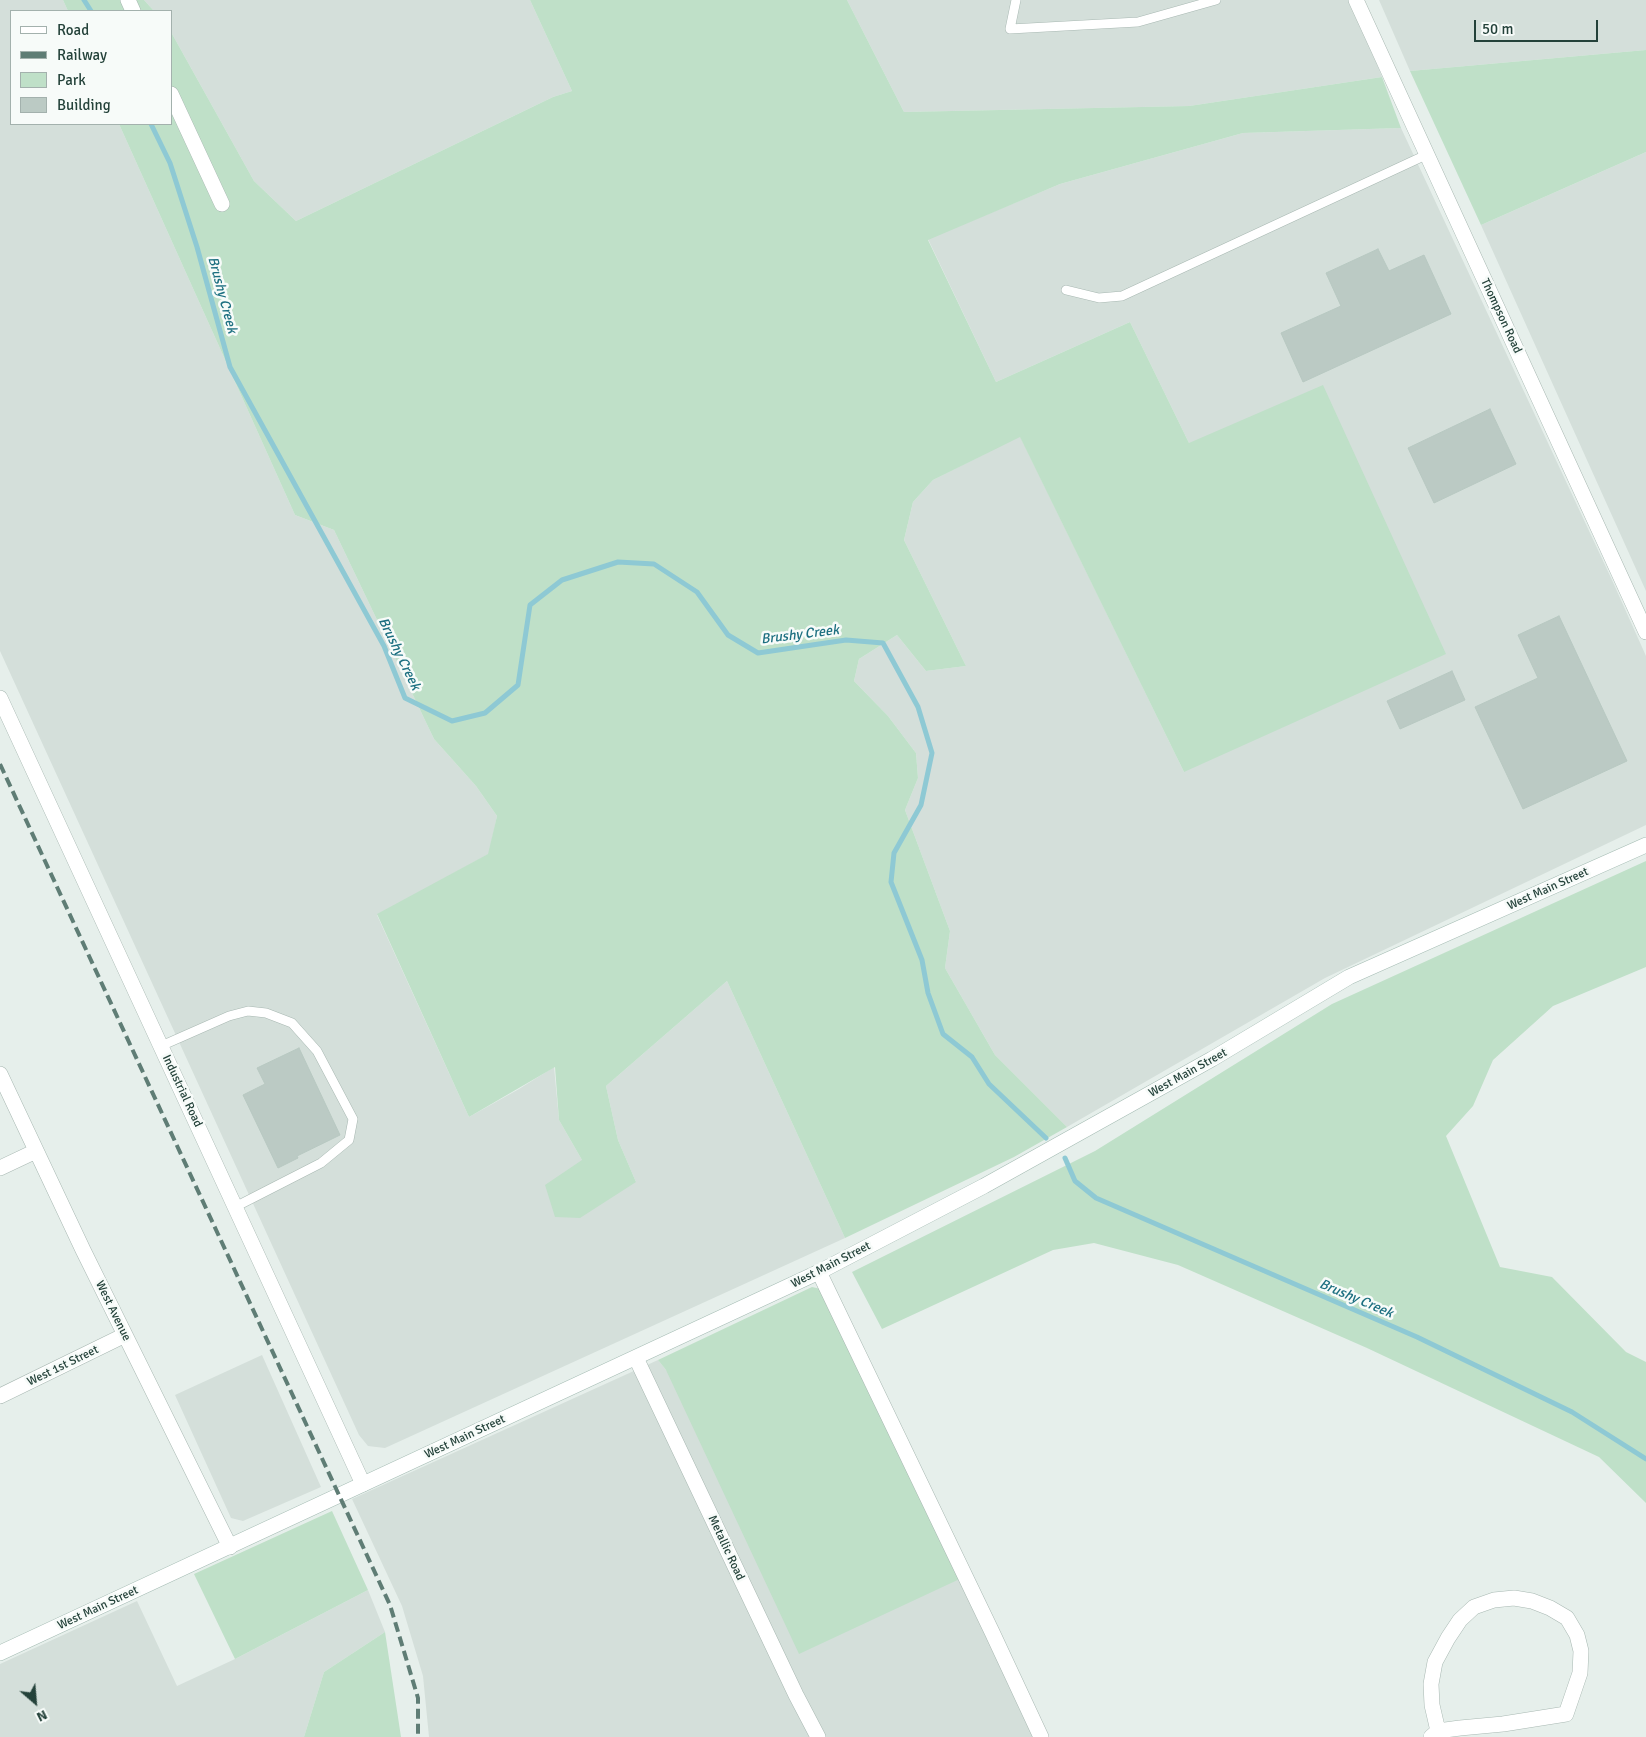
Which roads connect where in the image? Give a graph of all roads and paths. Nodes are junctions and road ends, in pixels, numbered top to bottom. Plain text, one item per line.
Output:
1 (1016, 0) edge
2 (1216, 0) edge
3 (1356, 0) edge
4 (172, 96) edge
5 (1426, 155) junction
6 (222, 204) dead end
7 (1066, 290) dead end
8 (1646, 632) edge
9 (0, 698) edge
10 (1646, 845) edge
11 (161, 1046) junction
12 (0, 1074) edge
13 (36, 1150) junction
14 (0, 1168) edge
15 (235, 1208) junction
16 (819, 1272) junction
17 (125, 1335) junction
18 (636, 1358) junction
19 (0, 1396) edge
20 (363, 1484) junction
21 (230, 1547) junction
22 (0, 1653) edge
23 (1434, 1734) edge
24 (818, 1737) edge
25 (1041, 1737) edge

1 - 2 lane
3 - 5 street, Thompson Road
4 - 6 street
5 - 7 lane
5 - 8 street, Thompson Road
9 - 11 street, Industrial Road
10 - 16 street, West Main Street
11 - 15 street, Industrial Road
11 - 15 lane
12 - 13 street, West Avenue
13 - 14 street
13 - 17 street, West Avenue
15 - 20 street, Industrial Road
16 - 18 street, West Main Street
16 - 25 street
17 - 19 street, West 1st Street
17 - 21 street, West Avenue
18 - 20 street, West Main Street
18 - 24 street, Metallic Road
20 - 21 street, West Main Street
21 - 22 street, West Main Street
23 - 23 street

